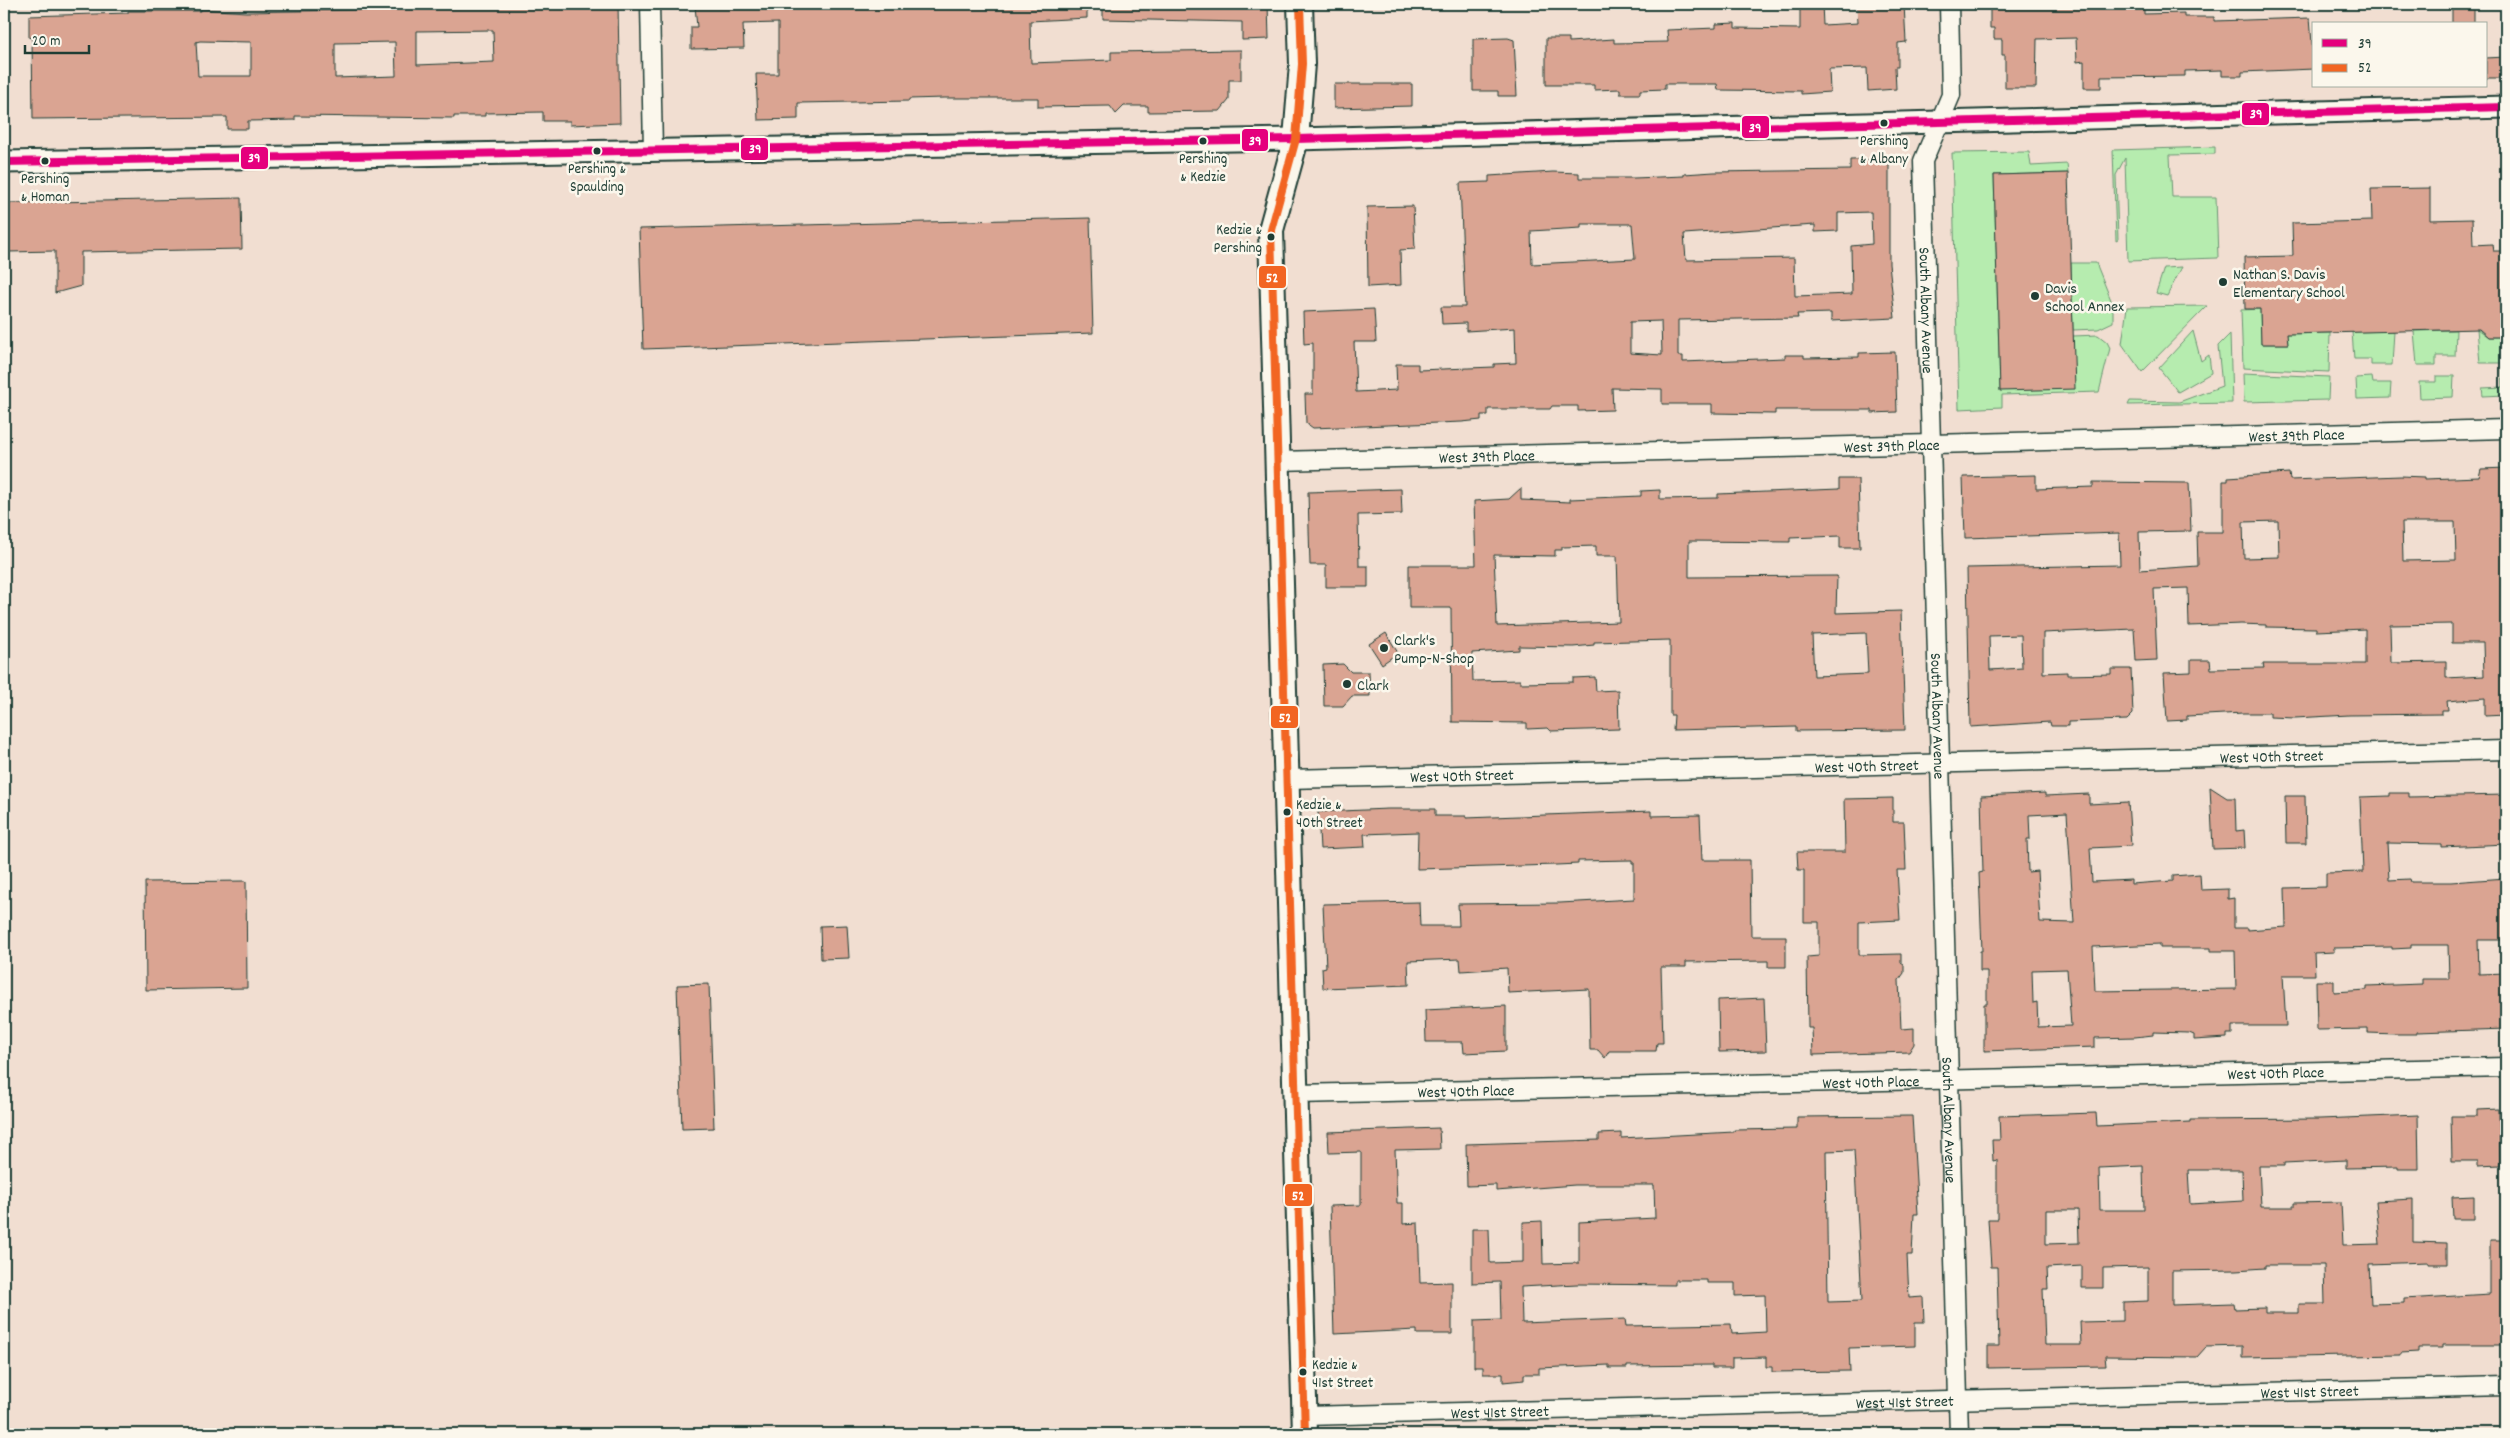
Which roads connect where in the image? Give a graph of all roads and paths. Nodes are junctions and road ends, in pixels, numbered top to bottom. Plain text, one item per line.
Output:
1 (650, 4) edge
2 (1300, 4) edge
3 (1949, 4) edge
4 (2506, 107) edge
5 (1941, 122) junction
6 (1296, 139) junction
7 (653, 150) junction
8 (4, 162) edge
9 (2506, 429) edge
10 (1931, 445) junction
11 (1278, 461) junction
12 (2506, 750) edge
13 (1940, 764) junction
14 (1287, 778) junction
15 (2506, 1067) edge
16 (1949, 1079) junction
17 (1296, 1094) junction
18 (2506, 1386) edge
19 (1958, 1400) junction
20 (1305, 1425) edge
21 (1959, 1434) edge

1 - 7 street
2 - 6 main road
3 - 5 street, South Albany Avenue
4 - 5 street
5 - 6 street
5 - 10 street, South Albany Avenue
6 - 7 street
6 - 11 main road
7 - 8 street
9 - 10 street, West 39th Place
10 - 11 street, West 39th Place
10 - 13 street, South Albany Avenue
11 - 14 main road
12 - 13 street, West 40th Street
13 - 14 street, West 40th Street
13 - 16 street, South Albany Avenue
14 - 17 main road
15 - 16 street, West 40th Place
16 - 17 street, West 40th Place
16 - 19 street, South Albany Avenue
17 - 20 main road
18 - 19 street, West 41st Street
19 - 20 street, West 41st Street
19 - 21 street, South Albany Avenue

